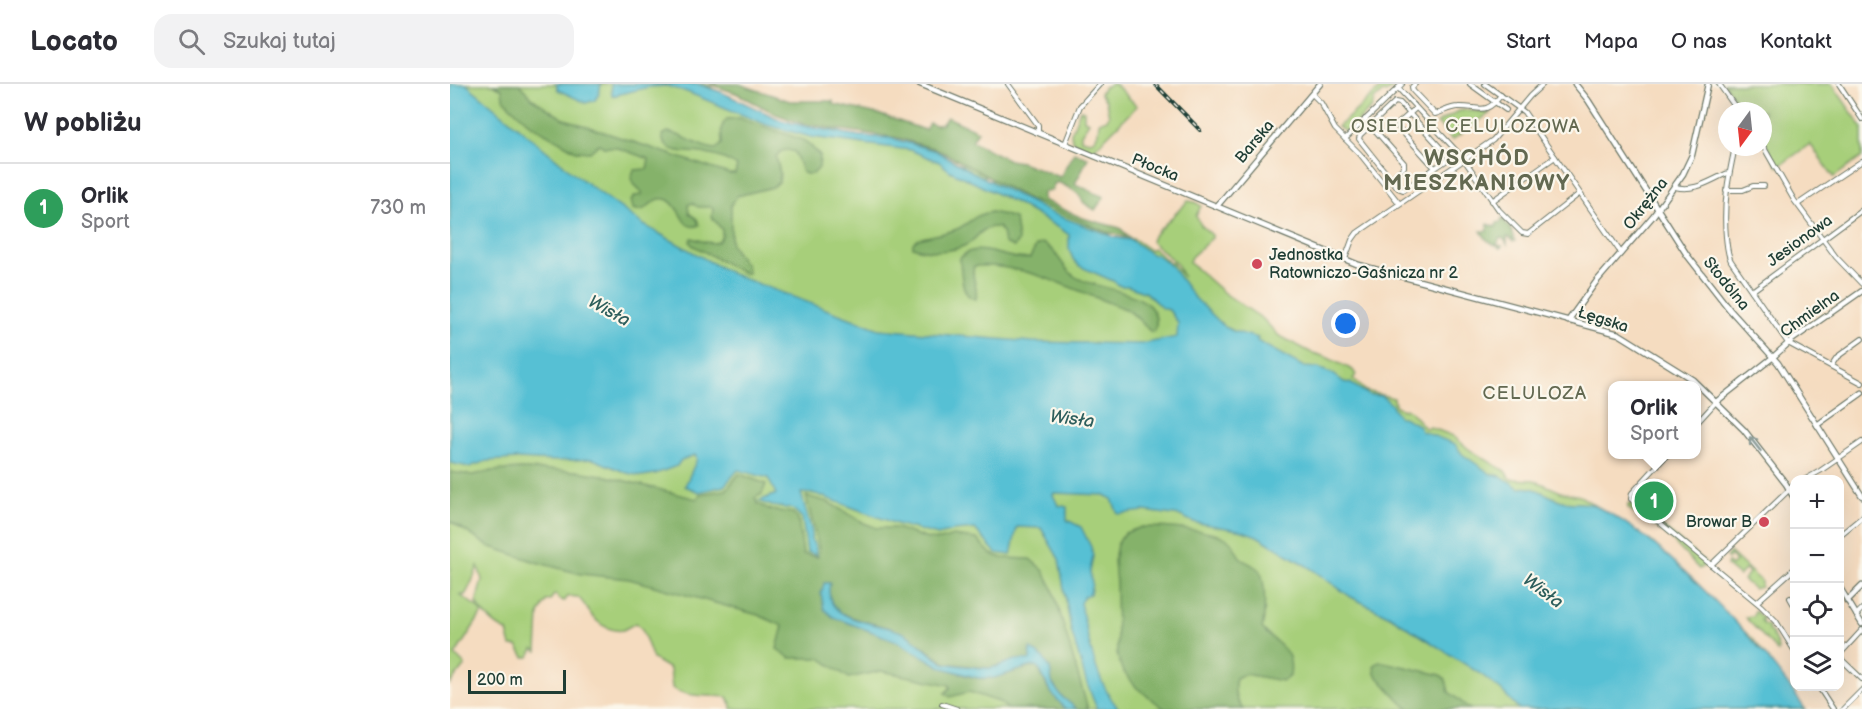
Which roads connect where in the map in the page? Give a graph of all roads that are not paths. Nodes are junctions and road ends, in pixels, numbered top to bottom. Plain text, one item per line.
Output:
1 (920, 84) edge
2 (1008, 84) edge
3 (1100, 84) edge
4 (1320, 84) edge
5 (1402, 84) edge
6 (1414, 84) edge
7 (1470, 84) edge
8 (1485, 84) edge
9 (1542, 84) edge
10 (1575, 84) edge
11 (1708, 84) edge
12 (1719, 84) edge
13 (1839, 84) edge
14 (1398, 88) junction
15 (1312, 94) junction
16 (1501, 95) junction
17 (1496, 102) junction
18 (1732, 102) edge
19 (1416, 108) junction
20 (1520, 109) junction
21 (1506, 110) dead end
22 (1410, 113) junction
23 (1433, 114) junction
24 (1862, 118) edge
25 (1365, 119) junction
26 (1427, 120) junction
27 (1371, 125) junction
28 (1038, 133) junction
29 (1346, 139) junction
30 (1065, 144) junction
31 (1733, 156) edge
32 (1769, 156) edge
33 (1555, 157) junction
34 (1464, 160) junction
35 (1862, 161) edge
36 (1435, 168) junction
37 (1729, 173) junction
38 (1441, 176) junction
39 (1391, 178) junction
40 (1385, 184) junction
41 (1764, 186) dead end
42 (1675, 187) junction
43 (1726, 190) junction
44 (1579, 194) junction
45 (1492, 201) junction
46 (1399, 203) junction
47 (1798, 204) junction
48 (1217, 206) junction
49 (1658, 209) junction
50 (1862, 210) edge
51 (1823, 239) junction
52 (1621, 253) junction
53 (1345, 259) junction
54 (1381, 272) joint
55 (1862, 284) edge
56 (1752, 291) junction
57 (1862, 291) edge
58 (1568, 321) junction
59 (1862, 339) edge
60 (1788, 343) junction
61 (1772, 358) junction
62 (1831, 366) junction
63 (1693, 381) edge
64 (1862, 383) edge
65 (1701, 388) edge
66 (1862, 393) edge
67 (1716, 402) junction
68 (1701, 418) edge
69 (1817, 425) junction
70 (1862, 442) edge
71 (1838, 458) junction
72 (1664, 459) edge
73 (1812, 475) edge
74 (1790, 485) edge
75 (1790, 489) edge
76 (1862, 496) edge
77 (1862, 518) edge
78 (1844, 531) edge
79 (1711, 565) junction
80 (1790, 573) edge
81 (1862, 586) edge
82 (1844, 596) edge
83 (1847, 601) junction
84 (1757, 602) junction
85 (1862, 609) edge
86 (1856, 615) junction
87 (1862, 624) edge
88 (1862, 630) edge
89 (1790, 639) edge
90 (1844, 650) edge
91 (1844, 661) edge
92 (1862, 679) edge
93 (1862, 690) edge
94 (1821, 691) edge
95 (942, 704) dead end
96 (957, 709) edge
97 (1833, 709) edge
98 (1843, 709) edge

1 - 28 street, Płocka
2 - 28 street
3 - 30 street
4 - 15 street, Barska
5 - 14 street
6 - 23 street
7 - 17 street
8 - 16 street
9 - 20 street
10 - 49 street, Stodólna
11 - 42 street, Okrężna
12 - 18 street
13 - 24 street
14 - 19 street
14 - 25 street
15 - 29 street
15 - 48 street, Barska
16 - 17 street
16 - 20 street
17 - 21 street
17 - 23 street
19 - 22 street
19 - 26 street
20 - 33 street
20 - 34 street
22 - 27 street
22 - 36 street
22 - 36 street
23 - 26 street
25 - 27 street
25 - 29 street
26 - 34 street
27 - 39 street
27 - 39 street
28 - 30 street, Płocka
29 - 40 street
30 - 48 street, Płocka
31 - 37 street
32 - 47 street
33 - 44 street
33 - 45 street
34 - 38 street
34 - 45 street
35 - 47 street
36 - 38 street
36 - 39 street
37 - 42 street
37 - 43 street
38 - 46 street
39 - 40 street
40 - 46 street
41 - 43 street
42 - 49 street, Okrężna
43 - 56 street
44 - 45 street
44 - 52 street
46 - 53 street
47 - 51 street
48 - 53 street, Płocka
49 - 52 street, Okrężna
49 - 61 street, Stodólna
50 - 51 street, Jesionowa
51 - 55 street
51 - 56 street, Jesionowa
52 - 58 street, Okrężna
53 - 54 street, Płocka
54 - 58 street, Łęgska
56 - 60 street
57 - 60 street, Chmielna
58 - 63 street, Łęgska
59 - 62 street
60 - 61 street, Chmielna
60 - 62 street
61 - 67 street, Chmielna
61 - 69 street, Stodólna
62 - 64 street
65 - 67 street, Łęgska
66 - 69 street
67 - 68 street
74 -> 67 street, Łęgska
69 - 71 street, Stodólna
70 - 71 street
71 - 73 street
71 - 76 street, Stodólna
72 - 79 street
75 - 79 street
77 - 78 street
79 - 84 street
80 - 84 street
81 - 83 street
82 - 83 street
83 - 86 street
84 - 89 street
85 - 86 street
86 - 87 street
88 - 90 street
91 - 92 street
93 - 98 street
94 - 97 street
95 - 96 street

